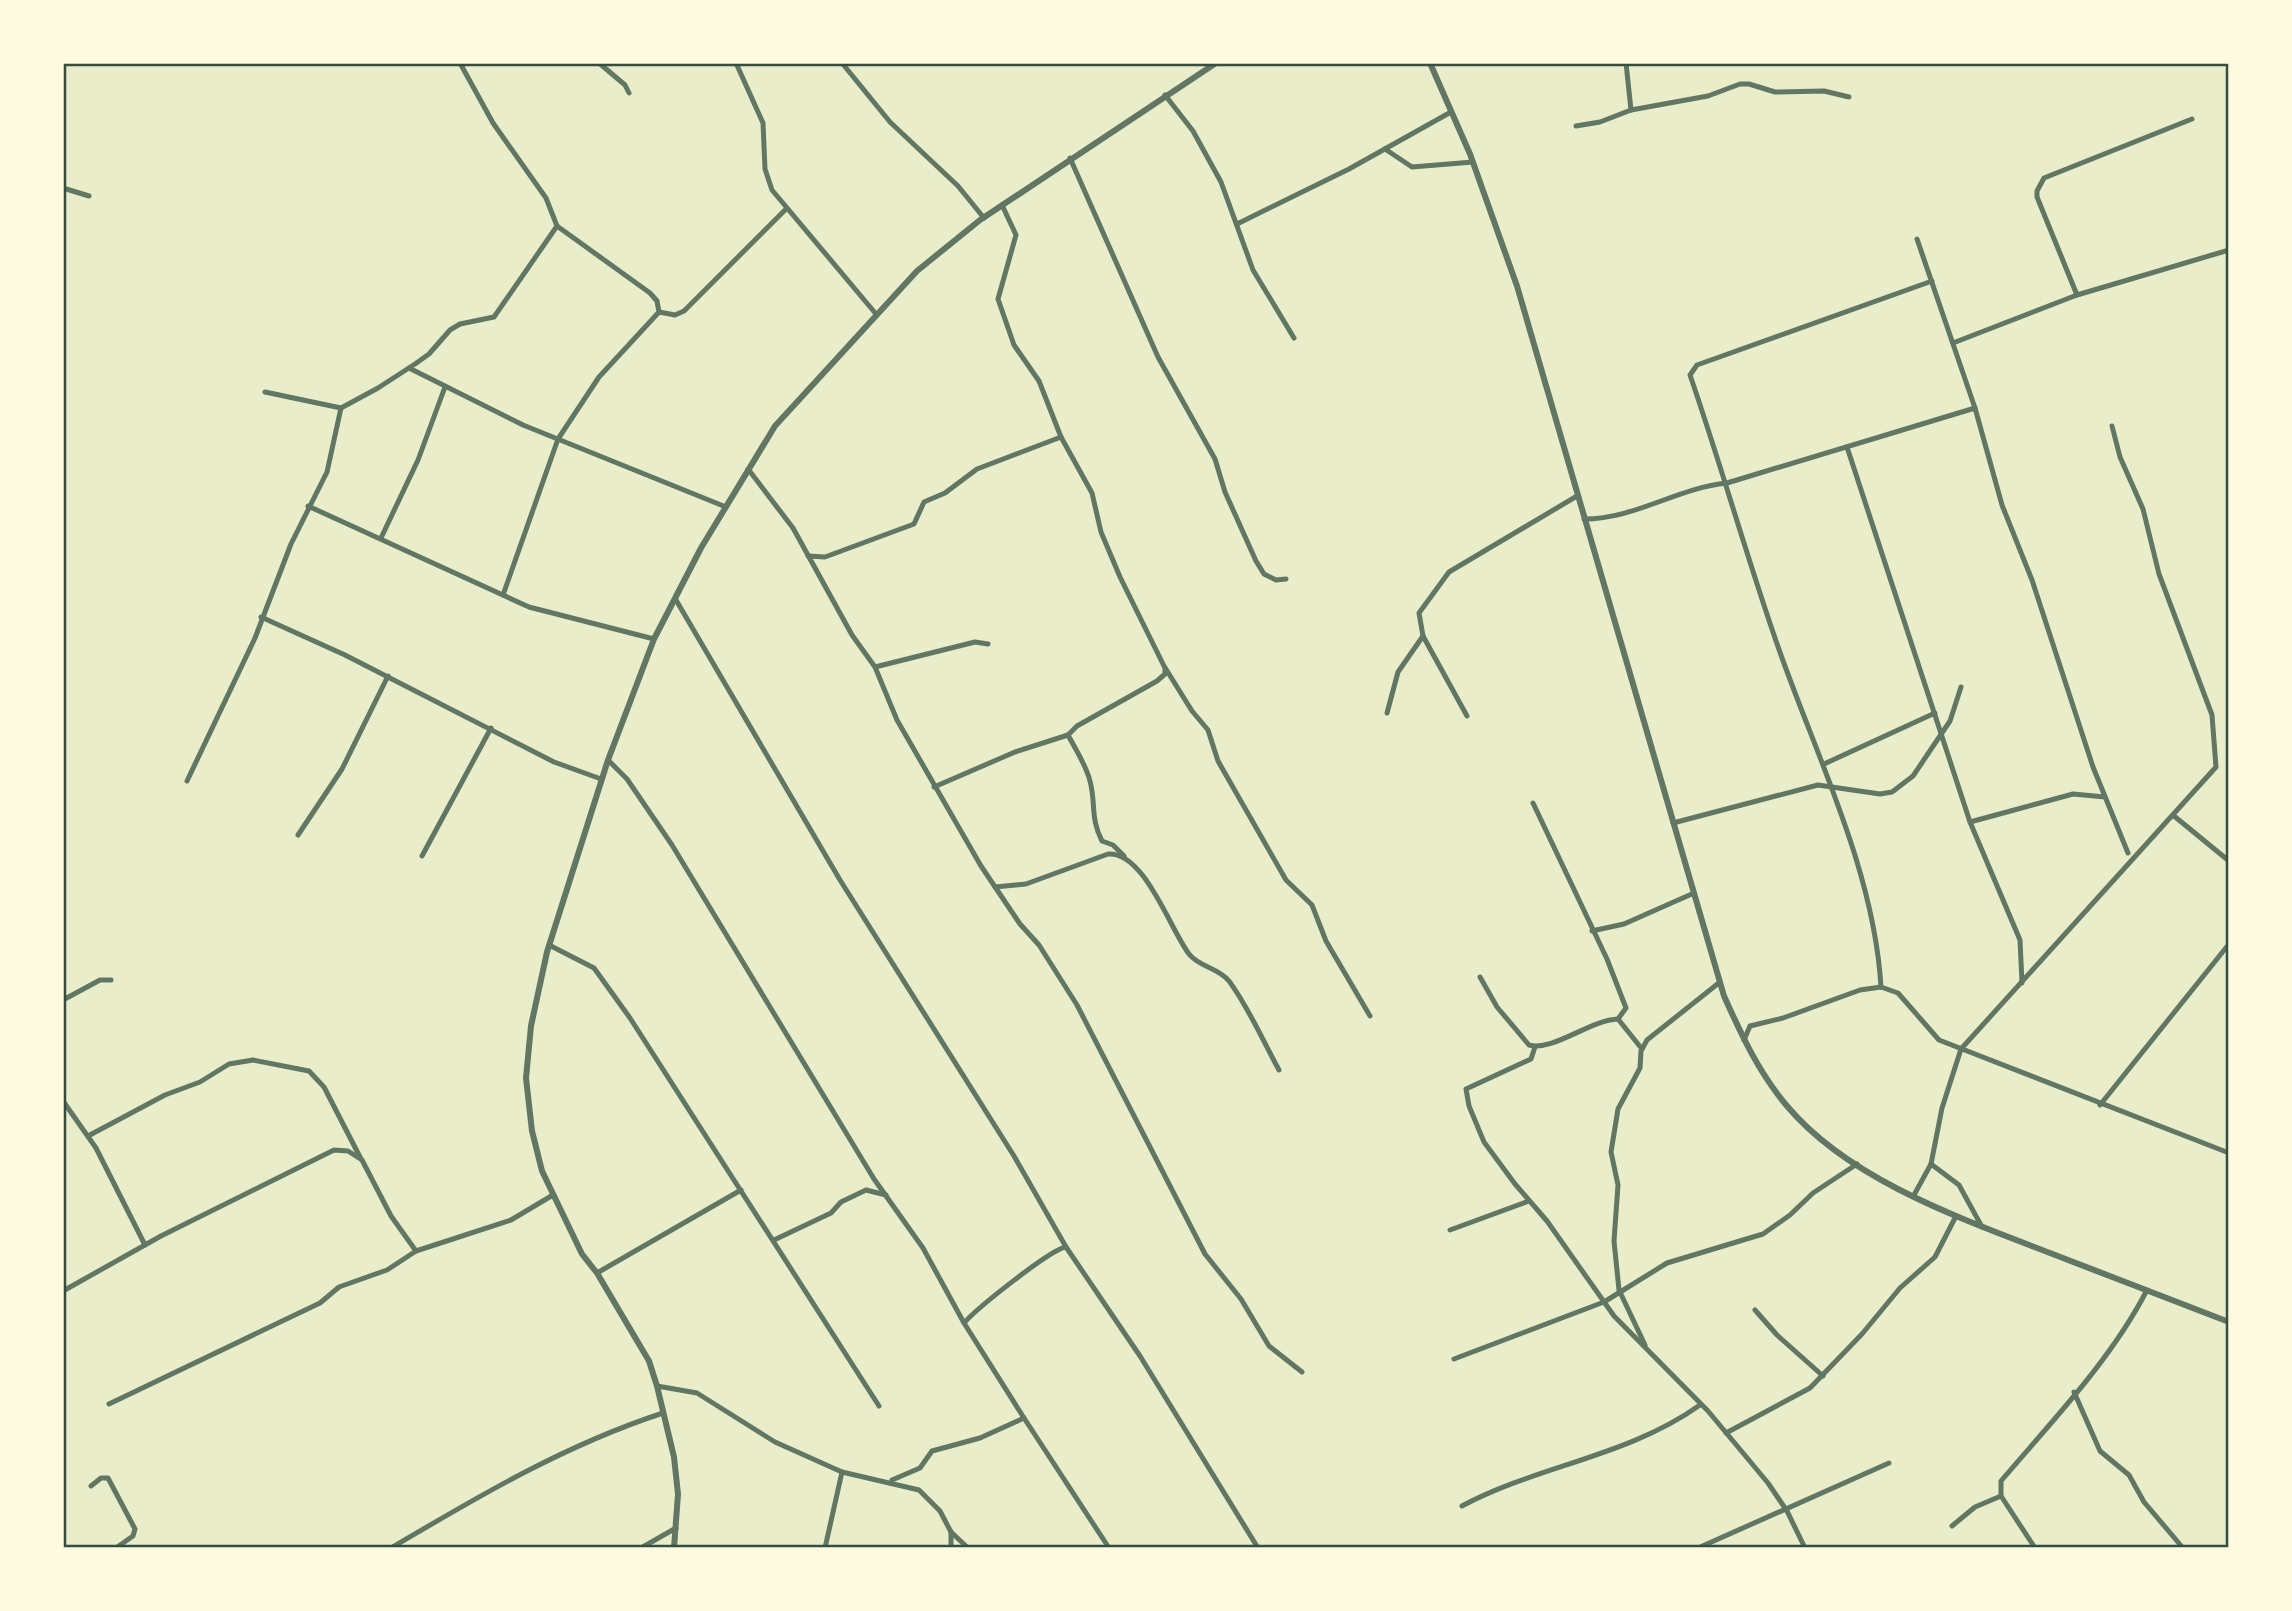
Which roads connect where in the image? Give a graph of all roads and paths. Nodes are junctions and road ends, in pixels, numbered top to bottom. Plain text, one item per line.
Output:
1 (460, 63) edge
2 (599, 63) edge
3 (736, 63) edge
4 (842, 63) edge
5 (1216, 63) edge
6 (1430, 63) edge
7 (1626, 63) edge
8 (629, 93) dead end
9 (1165, 95) junction
10 (1849, 97) dead end
11 (1631, 110) junction
12 (1451, 112) junction
13 (2192, 118) dead end
14 (1576, 126) dead end
15 (1385, 149) junction
16 (1070, 158) junction
17 (1473, 162) junction
18 (63, 188) edge
19 (89, 196) dead end
20 (1002, 205) junction
21 (786, 209) junction
22 (984, 218) junction
23 (1237, 224) junction
24 (557, 226) junction
25 (1917, 239) dead end
26 (2229, 250) edge
27 (1932, 281) junction
28 (2077, 295) junction
29 (659, 312) junction
30 (876, 314) junction
31 (1294, 338) dead end
32 (1954, 343) junction
33 (409, 368) junction
34 (445, 387) junction
35 (265, 392) dead end
36 (341, 408) junction
37 (1975, 408) junction
38 (2112, 426) dead end
39 (1061, 437) junction
40 (558, 439) junction
41 (1847, 447) junction
42 (748, 469) junction
43 (1727, 482) junction
44 (1577, 496) junction
45 (309, 506) junction
46 (726, 507) junction
47 (1584, 519) junction
48 (381, 538) junction
49 (808, 556) junction
50 (1286, 579) dead end
51 (503, 595) junction
52 (676, 600) junction
53 (261, 617) junction
54 (1423, 636) junction
55 (654, 639) junction
56 (988, 644) dead end
57 (1164, 666) junction
58 (875, 667) junction
59 (388, 676) junction
60 (1961, 687) dead end
61 (1387, 713) dead end
62 (1935, 713) junction
63 (1467, 716) dead end
64 (491, 728) junction
65 (1942, 732) junction
66 (1068, 735) junction
67 (608, 760) junction
68 (1824, 764) junction
69 (601, 779) junction
70 (187, 781) dead end
71 (1833, 786) junction
72 (934, 787) junction
73 (2105, 797) junction
74 (1533, 803) dead end
75 (2174, 816) junction
76 (1970, 822) junction
77 (1673, 823) junction
78 (298, 835) dead end
79 (2128, 853) dead end
80 (422, 856) dead end
81 (1125, 858) junction
82 (2229, 861) edge
83 (995, 887) junction
84 (1694, 893) junction
85 (1592, 931) junction
86 (2229, 944) edge
87 (549, 945) junction
88 (1480, 977) dead end
89 (111, 980) dead end
90 (1720, 982) junction
91 (2022, 983) junction
92 (1881, 986) junction
93 (63, 1000) edge
94 (1370, 1016) dead end
95 (1618, 1019) junction
96 (1744, 1040) junction
97 (1535, 1047) junction
98 (1642, 1049) junction
99 (1961, 1049) junction
100 (1279, 1070) dead end
101 (63, 1101) edge
102 (2100, 1105) junction
103 (88, 1136) junction
104 (2228, 1152) edge
105 (362, 1160) junction
106 (1857, 1164) junction
107 (1931, 1164) junction
108 (741, 1190) junction
109 (553, 1195) junction
110 (886, 1195) junction
111 (1914, 1195) junction
112 (1529, 1201) junction
113 (1956, 1216) junction
114 (1982, 1227) junction
115 (1450, 1230) dead end
116 (774, 1240) junction
117 (145, 1245) junction
118 (1066, 1247) junction
119 (416, 1251) junction
120 (597, 1273) junction
121 (1619, 1290) junction
122 (2147, 1290) junction
123 (63, 1291) edge
124 (1604, 1302) junction
125 (1755, 1310) dead end
126 (2229, 1322) edge
127 (964, 1323) junction
128 (1648, 1350) junction
129 (1454, 1359) dead end
130 (1303, 1372) dead end
131 (1822, 1376) junction
132 (657, 1386) junction
133 (2074, 1392) junction
134 (109, 1404) dead end
135 (1700, 1405) junction
136 (879, 1406) dead end
137 (663, 1413) junction
138 (1024, 1418) junction
139 (1726, 1433) junction
140 (1889, 1463) dead end
141 (842, 1472) junction
142 (889, 1481) junction
143 (91, 1486) dead end
144 (2001, 1496) junction
145 (1462, 1506) dead end
146 (1787, 1511) junction
147 (1952, 1526) dead end
148 (676, 1528) junction
149 (951, 1532) junction
150 (116, 1548) edge
151 (391, 1548) edge
152 (640, 1548) edge
153 (674, 1548) edge
154 (825, 1548) edge
155 (951, 1548) edge
156 (968, 1548) edge
157 (1109, 1548) edge
158 (1258, 1548) edge
159 (1698, 1548) edge
160 (1805, 1548) edge
161 (2035, 1548) edge
162 (2183, 1548) edge

1 - 24 street
2 - 8 street
3 - 21 street
4 - 22 street
5 - 9 street
6 - 12 street
7 - 11 street
9 - 16 street
9 - 23 street
10 - 11 street
11 - 14 street
12 - 15 street
12 - 17 street
13 - 28 street
15 - 17 street
15 - 23 street
16 - 20 street
16 - 50 street
17 - 44 street
18 - 19 street
20 - 22 street
20 - 39 street
21 - 29 street
21 - 30 street
22 - 30 street
23 - 31 street
24 - 29 street
24 - 33 street
25 - 27 street
26 - 28 street
27 - 32 street
27 - 43 street
28 - 32 street
29 - 40 street
30 - 42 street
32 - 37 street
33 - 34 street
33 - 36 street
34 - 40 street
34 - 48 street
35 - 36 street
36 - 45 street
37 - 41 street
37 - 73 street
38 - 75 street
39 - 49 street
39 - 57 street
40 - 46 street
40 - 51 street
41 - 43 street
41 - 62 street
42 - 46 street
42 - 49 street
43 - 47 street
43 - 68 street
44 - 47 street
44 - 54 street
45 - 48 street
45 - 53 street
46 - 52 street
47 - 77 street
48 - 51 street
49 - 58 street
51 - 55 street
52 - 55 street
52 - 118 street
53 - 59 street
53 - 70 street
54 - 61 street
54 - 63 street
55 - 67 street
56 - 58 street
57 - 66 street
57 - 94 street
58 - 72 street
59 - 64 street
59 - 78 street
60 - 65 street
62 - 65 street
62 - 68 street
64 - 69 street
64 - 80 street
65 - 71 street
65 - 76 street
66 - 72 street
66 - 81 street
67 - 69 street
67 - 110 street
68 - 71 street
69 - 87 street
71 - 77 street
71 - 92 street
72 - 83 street
73 - 76 street
73 - 79 street
74 - 85 street
75 - 82 street
75 - 91 street
76 - 91 street
77 - 84 street
81 - 83 street
81 - 100 street
83 - 130 street
84 - 85 street
84 - 90 street
85 - 95 street
86 - 102 street
87 - 108 street
87 - 109 street
88 - 97 street
89 - 93 street
90 - 96 street
90 - 98 street
91 - 99 street
92 - 96 street
92 - 99 street
95 - 97 street
95 - 98 street
96 - 106 street
97 - 112 street
98 - 121 street
99 - 102 street
99 - 107 street
101 - 103 street
102 - 104 street
103 - 105 street
103 - 117 street
105 - 117 street
105 - 119 street
106 - 111 street
106 - 121 street
107 - 111 street
107 - 114 street
108 - 116 street
108 - 120 street
109 - 119 street
109 - 120 street
110 - 116 street
110 - 127 street
111 - 113 street
112 - 115 street
112 - 124 street
113 - 114 street
113 - 131 street
114 - 122 street
116 - 136 street
117 - 123 street
118 - 127 street
118 - 158 street
119 - 134 street
120 - 132 street
121 - 124 street
121 - 128 street
122 - 126 street
122 - 133 street
124 - 128 street
124 - 129 street
125 - 131 street
127 - 138 street
128 - 135 street
131 - 139 street
132 - 137 street
132 - 141 street
133 - 144 street
133 - 162 street
135 - 139 street
135 - 145 street
137 - 148 street
137 - 151 street
138 - 142 street
138 - 157 street
139 - 146 street
140 - 146 street
141 - 142 street
141 - 154 street
142 - 149 street
143 - 150 street
144 - 147 street
144 - 161 street
146 - 159 street
146 - 160 street
148 - 152 street
148 - 153 street
149 - 155 street
149 - 156 street

